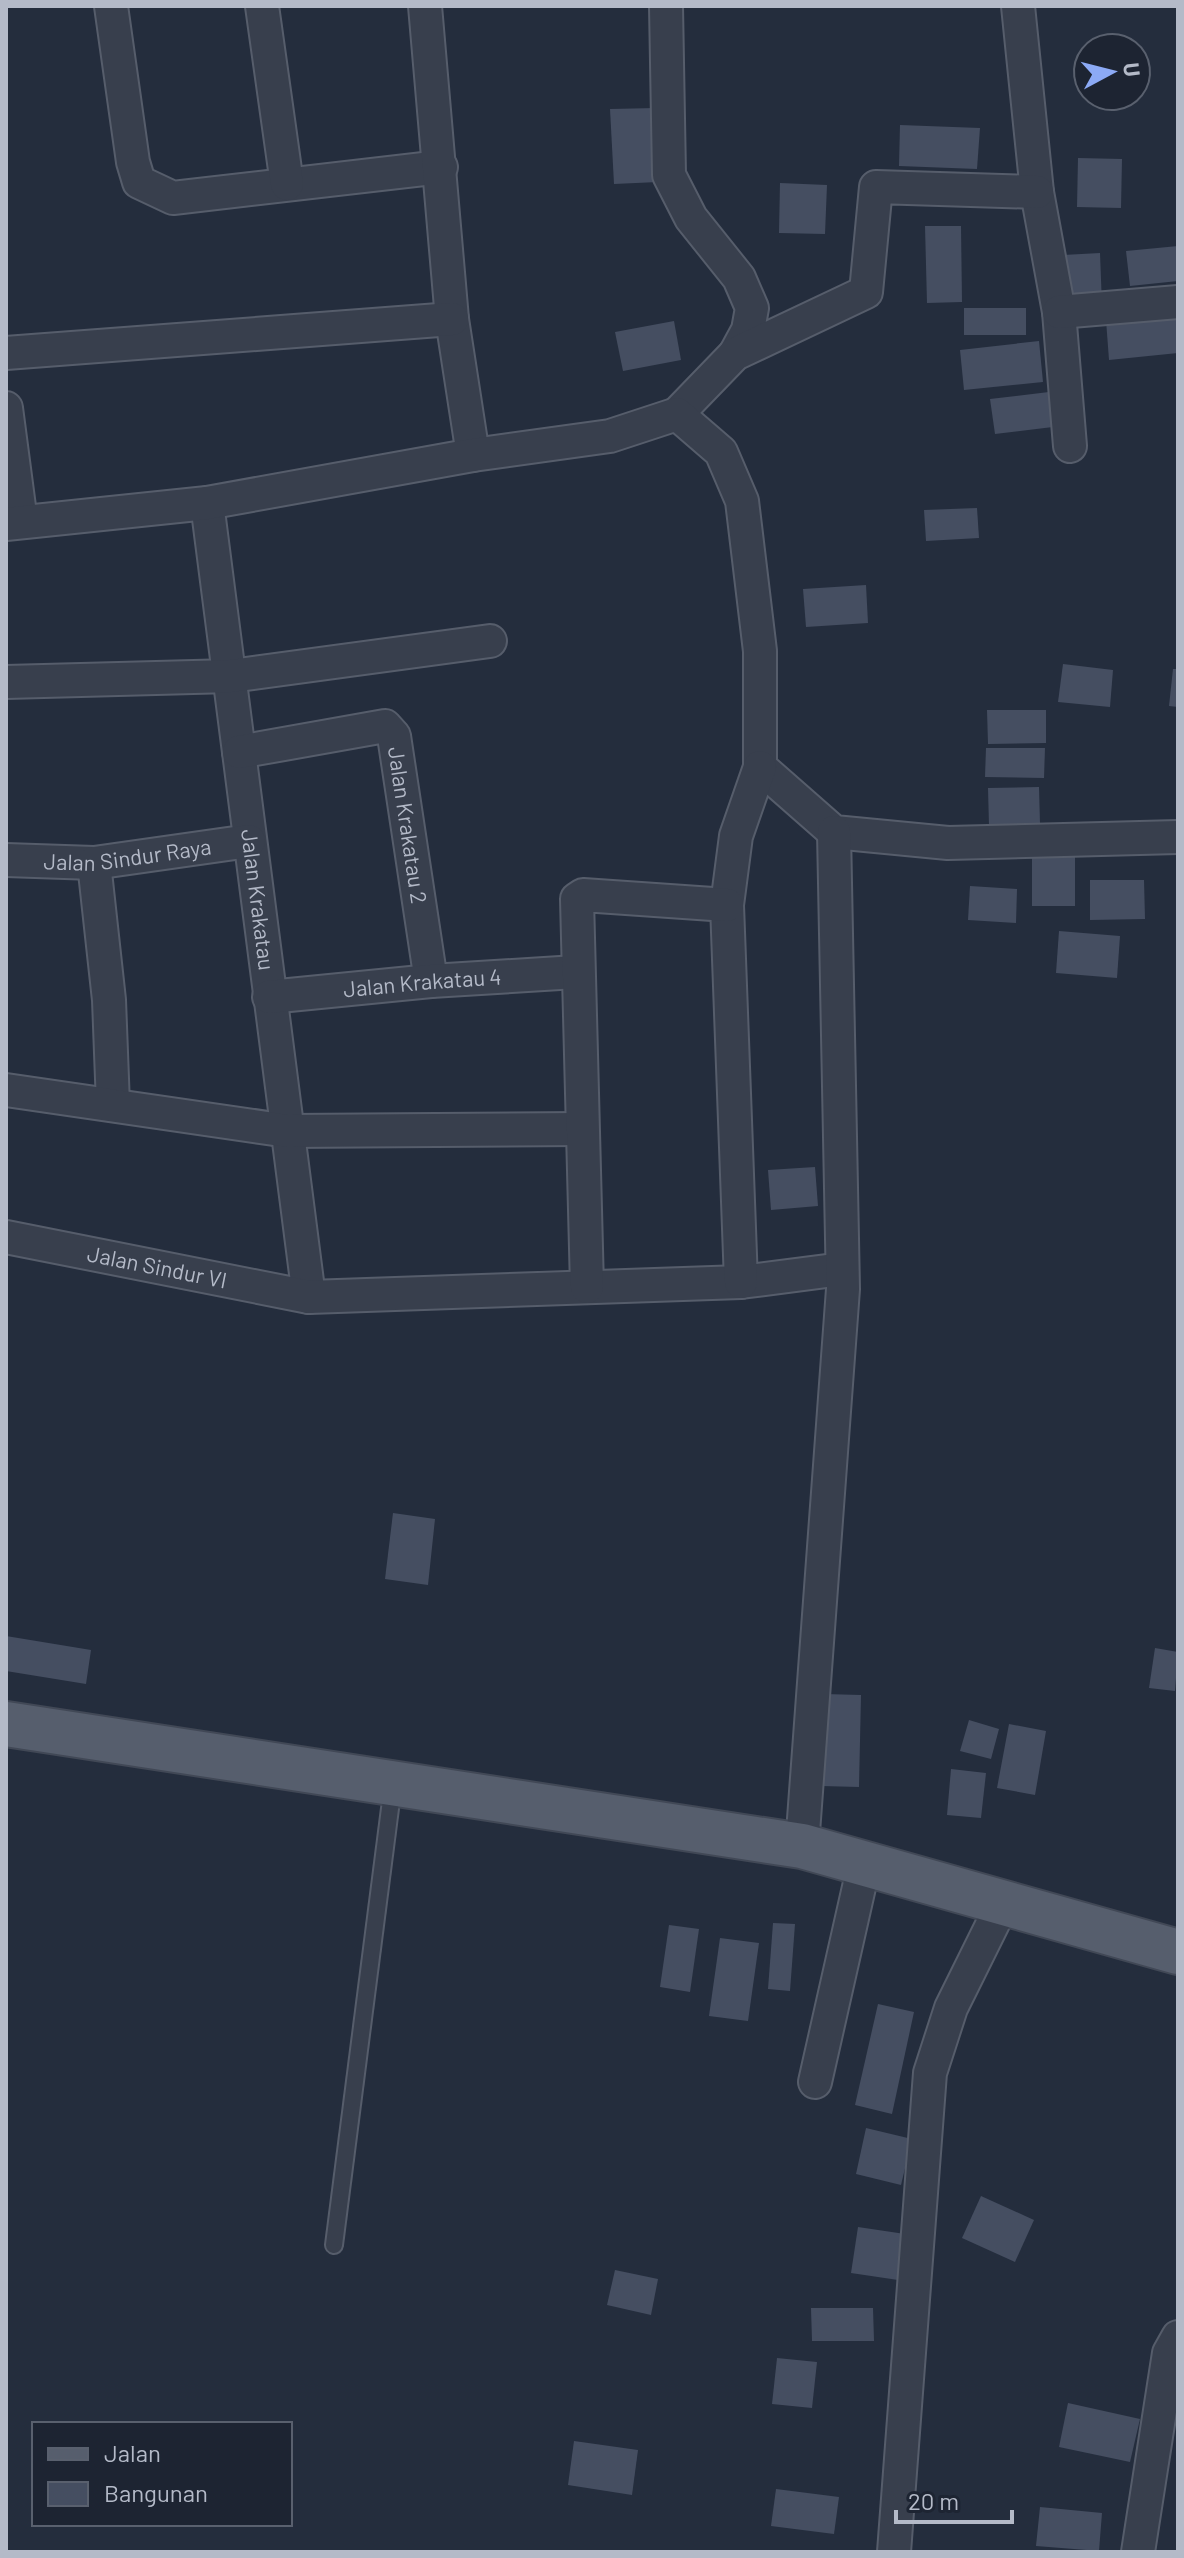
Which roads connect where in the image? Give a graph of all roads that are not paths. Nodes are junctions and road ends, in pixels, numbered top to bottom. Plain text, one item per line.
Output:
1 (111, 6) edge
2 (262, 6) edge
3 (666, 6) edge
4 (1018, 6) edge
5 (430, 7) edge
6 (441, 167) junction
7 (287, 184) junction
8 (1037, 192) junction
9 (1178, 302) edge
10 (1059, 312) junction
11 (452, 319) junction
12 (6, 353) edge
13 (735, 354) junction
14 (6, 408) edge
15 (677, 414) junction
16 (1070, 446) dead end
17 (473, 455) junction
18 (207, 503) junction
19 (14, 523) edge
20 (490, 641) dead end
21 (231, 676) junction
22 (6, 682) edge
23 (239, 752) junction
24 (760, 767) junction
25 (834, 832) junction
26 (1178, 837) edge
27 (249, 841) junction
28 (6, 860) edge
29 (94, 863) junction
30 (727, 905) junction
31 (576, 972) junction
32 (431, 981) junction
33 (269, 997) junction
34 (6, 1090) edge
35 (113, 1105) junction
36 (582, 1129) junction
37 (288, 1131) junction
38 (6, 1237) edge
39 (842, 1269) junction
40 (741, 1282) junction
41 (587, 1287) junction
42 (309, 1297) junction
43 (6, 1724) edge
44 (394, 1783) junction
45 (802, 1846) junction
46 (864, 1865) junction
47 (1003, 1903) junction
48 (1178, 1952) edge
49 (815, 2082) dead end
50 (334, 2245) dead end
51 (1178, 2337) edge
52 (894, 2552) edge
53 (1138, 2552) edge

1 - 7 street
2 - 7 street
3 - 13 street
4 - 8 street
5 - 6 street
6 - 7 street
6 - 11 street
8 - 10 street
8 - 13 street
9 - 10 street
10 - 16 street
11 - 12 street
11 - 17 street
13 - 15 street
14 - 19 street
15 - 17 street
15 - 24 street
17 - 18 street
18 - 19 street
18 - 21 street, Jalan Krakatau
20 - 21 street
21 - 22 street
21 - 23 street, Jalan Krakatau
23 - 27 street, Jalan Krakatau
23 - 32 street, Jalan Krakatau 2
24 - 25 street
24 - 30 street
25 - 26 street
25 - 39 street
27 - 29 street, Jalan Sindur Raya
27 - 33 street, Jalan Krakatau
28 - 29 street, Jalan Sindur Raya
29 - 35 street
30 - 31 street
30 - 40 street
31 - 32 street, Jalan Krakatau 4
31 - 36 street
32 - 33 street, Jalan Krakatau 4
33 - 37 street, Jalan Krakatau
34 - 35 street
35 - 37 street
36 - 37 street
36 - 41 street
37 - 42 street, Jalan Krakatau
38 - 42 street, Jalan Sindur VI
39 - 40 street, Jalan Sindur VI
39 - 45 street
40 - 41 street, Jalan Sindur VI
41 - 42 street, Jalan Sindur VI
43 - 44 main road
44 - 45 main road
44 - 50 lane
45 - 46 main road
46 - 47 main road
46 - 49 street
47 - 48 main road
47 - 52 street
51 - 53 street

